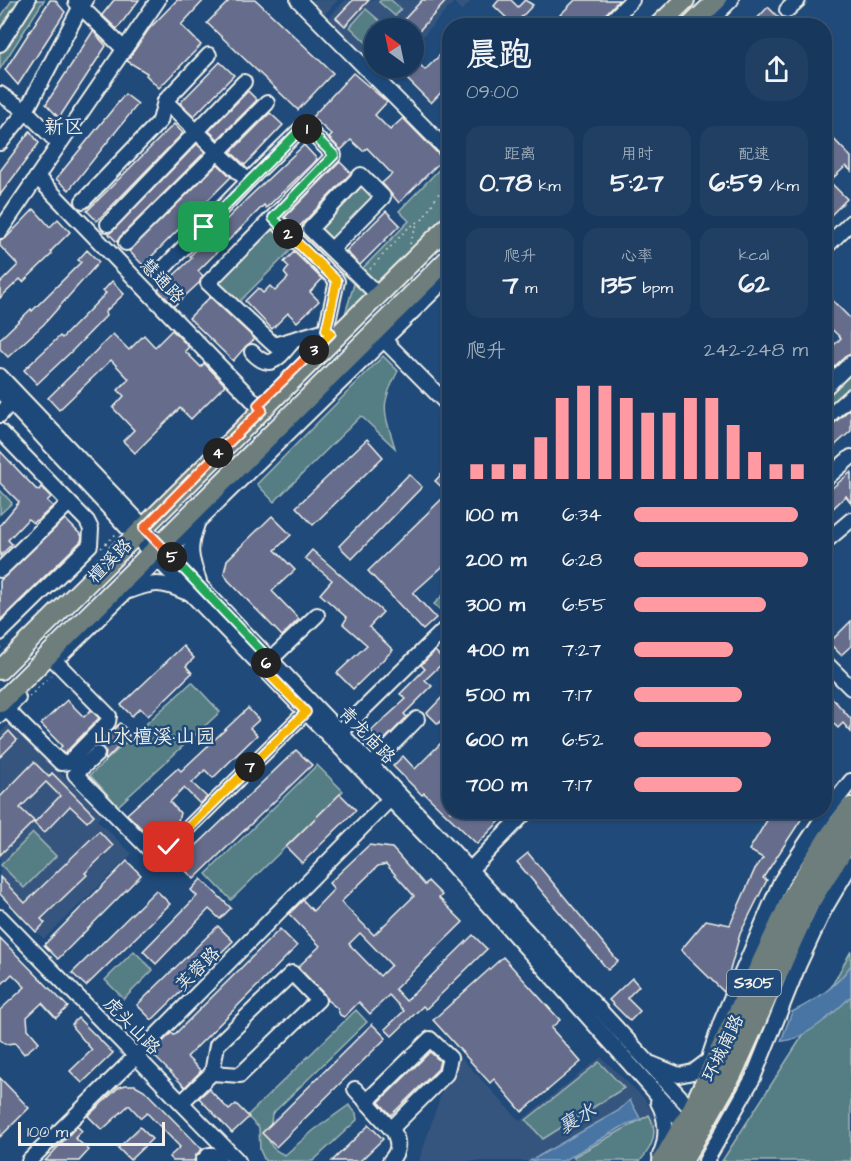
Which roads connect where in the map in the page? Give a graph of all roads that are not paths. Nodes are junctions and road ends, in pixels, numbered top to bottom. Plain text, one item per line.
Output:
1 (28, 0) edge
2 (158, 0) edge
3 (298, 0) edge
4 (632, 0) edge
5 (677, 0) edge
6 (685, 0) edge
7 (717, 0) edge
8 (731, 0) edge
9 (798, 0) edge
10 (81, 2) edge
11 (787, 10) dead end
12 (614, 18) edge
13 (658, 18) edge
14 (666, 18) edge
15 (698, 18) edge
16 (713, 18) edge
17 (0, 44) edge
18 (124, 49) junction
19 (209, 55) dead end
20 (244, 82) dead end
21 (0, 94) edge
22 (165, 101) junction
23 (267, 103) dead end
24 (26, 111) junction
25 (197, 132) junction
26 (0, 143) edge
27 (59, 144) junction
28 (442, 145) edge
29 (217, 151) junction
30 (37, 177) junction
31 (248, 181) junction
32 (83, 201) dead end
33 (273, 218) junction
34 (442, 223) edge
35 (108, 224) dead end
36 (0, 231) edge
37 (442, 231) edge
38 (848, 231) edge
39 (126, 243) dead end
40 (832, 243) edge
41 (332, 249) junction
42 (159, 273) dead end
43 (442, 276) edge
44 (442, 276) edge
45 (374, 291) junction
46 (331, 334) junction
47 (295, 339) junction
48 (383, 339) junction
49 (252, 352) dead end
50 (851, 363) edge
51 (0, 376) edge
52 (832, 381) edge
53 (832, 388) edge
54 (0, 392) edge
55 (442, 399) edge
56 (850, 399) edge
57 (11, 402) junction
58 (260, 408) junction
59 (832, 413) edge
60 (0, 415) edge
61 (0, 431) edge
62 (851, 457) edge
63 (832, 473) edge
64 (69, 503) junction
65 (198, 520) junction
66 (851, 520) edge
67 (137, 529) junction
68 (832, 536) edge
69 (159, 552) junction
70 (0, 570) edge
71 (124, 593) junction
72 (198, 593) junction
73 (317, 615) dead end
74 (442, 632) edge
75 (0, 633) edge
76 (55, 661) junction
77 (266, 663) junction
78 (2, 665) edge
79 (832, 669) edge
80 (851, 688) edge
81 (2, 709) edge
82 (306, 712) junction
83 (417, 719) dead end
84 (336, 736) junction
85 (97, 754) dead end
86 (368, 769) junction
87 (851, 781) edge
88 (390, 800) junction
89 (832, 805) edge
90 (851, 808) edge
91 (519, 819) edge
92 (822, 819) edge
93 (851, 836) edge
94 (851, 864) edge
95 (466, 874) junction
96 (0, 917) edge
97 (136, 1056) junction
98 (715, 1056) junction
99 (648, 1063) junction
100 (212, 1073) junction
101 (648, 1084) junction
102 (355, 1089) dead end
103 (182, 1102) junction
104 (366, 1102) junction
105 (695, 1124) junction
106 (391, 1129) junction
107 (664, 1154) edge
108 (29, 1161) edge
109 (203, 1161) edge
110 (219, 1161) edge
111 (238, 1161) edge
112 (390, 1161) edge
113 (652, 1161) edge
114 (658, 1161) edge
115 (682, 1161) edge
116 (706, 1161) edge

1 - 17 street
2 - 18 street
3 - 28 street
4 - 12 street
5 - 13 street
6 - 14 main road
7 - 15 main road
8 - 16 street
9 - 11 street
10 - 18 street
10 - 24 street
18 - 27 street
19 - 22 street
20 - 25 street
21 - 24 street
22 - 25 street
22 - 32 street
23 - 29 street
24 - 26 street
24 - 27 street
25 - 29 street
25 - 35 street
27 - 30 street
29 - 31 street
29 - 39 street
30 - 36 street
30 - 58 street, 慧通路
31 - 33 street
31 - 42 street
33 - 46 street
33 - 47 street
34 - 45 street
37 - 46 main road, 檀溪路
38 - 40 street
41 - 41 street
41 - 45 street
43 - 48 street
44 - 69 main road, 檀溪路
45 - 46 street
46 - 47 street
46 - 58 main road, 檀溪路
47 - 49 street
48 - 55 street
48 - 65 street
50 - 52 street
51 - 67 street, 青龙庙路
53 - 56 street
54 - 57 street, 青龙庙路
56 - 59 street
57 - 60 street
57 - 67 street, 青龙庙路
58 - 67 main road, 檀溪路
61 - 64 street
62 - 63 street
64 - 70 street
64 - 75 street
65 - 69 street
65 - 72 street
66 - 68 street
67 - 69 street, 青龙庙路
67 - 78 main road, 檀溪路
69 - 71 street
69 - 72 street, 青龙庙路
69 - 81 main road, 檀溪路
71 - 72 street
71 - 76 street
72 - 77 street, 青龙庙路
73 - 77 street
74 - 84 street
76 - 81 street
76 - 81 street
77 - 82 street, 青龙庙路
77 - 84 street, 青龙庙路
79 - 80 street
82 - 84 street, 青龙庙路
82 - 85 street
83 - 86 street
84 - 86 street, 青龙庙路
86 - 88 street, 青龙庙路
86 - 95 street, 青龙庙路
87 - 89 street
88 - 95 street, 青龙庙路
88 - 97 street, 芙蓉路
90 - 98 highway, 环城南路 / S305
91 - 95 street
92 - 98 street
93 - 105 highway, 环城南路 / S305
94 - 116 street
95 - 99 street, 青龙庙路
95 - 101 street, 青龙庙路
96 - 97 street, 虎头山路
97 - 103 street, 虎头山路
97 - 108 street, 芙蓉路
98 - 99 street
98 - 105 highway, 环城南路 / S305
99 - 105 street, 青龙庙路
100 - 100 street
100 - 103 street
101 - 105 street, 青龙庙路
101 - 107 street
102 - 104 street
103 - 111 street, 虎头山路
104 - 106 street
104 - 106 street
105 - 107 highway, 环城南路 / S305
105 - 115 highway, 环城南路 / S305
106 - 112 street
107 - 113 street
107 - 114 street
109 - 110 street

